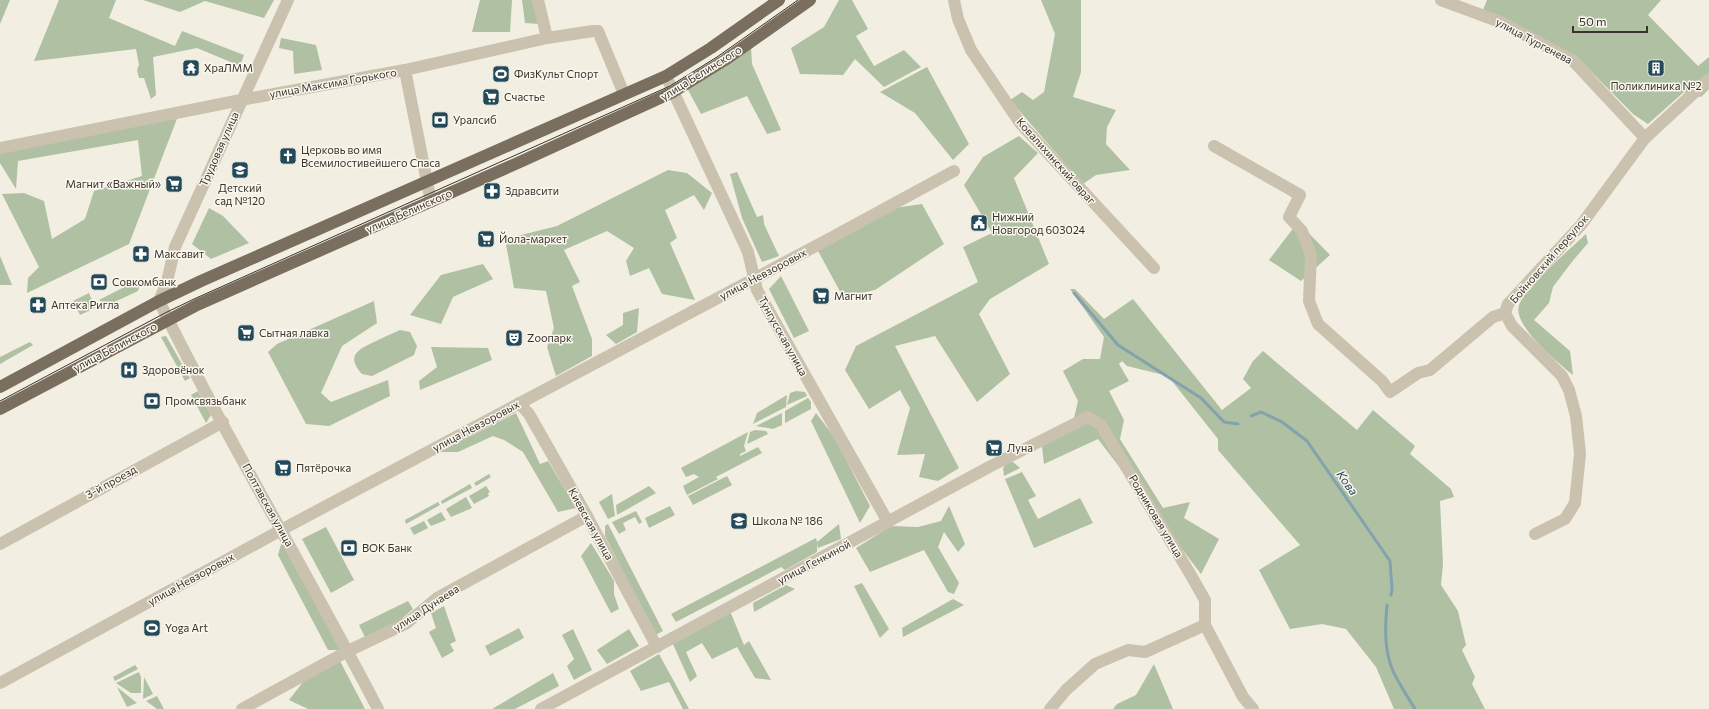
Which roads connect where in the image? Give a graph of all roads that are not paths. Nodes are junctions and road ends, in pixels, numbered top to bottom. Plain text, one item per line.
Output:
1 (288, 0) edge
2 (538, 0) edge
3 (779, 0) edge
4 (810, 0) edge
5 (954, 0) edge
6 (1441, 0) edge
7 (547, 38) junction
8 (405, 70) junction
9 (666, 76) junction
10 (1709, 79) edge
11 (673, 92) junction
12 (624, 94) junction
13 (241, 100) junction
14 (1645, 138) junction
15 (1214, 146) dead end
16 (0, 148) edge
17 (954, 171) dead end
18 (427, 182) junction
19 (431, 202) junction
20 (1154, 268) dead end
21 (754, 278) junction
22 (159, 302) junction
23 (1505, 313) junction
24 (168, 319) junction
25 (0, 387) edge
26 (519, 403) junction
27 (0, 408) edge
28 (1088, 417) joint
29 (223, 422) junction
30 (587, 516) junction
31 (888, 522) junction
32 (281, 530) junction
33 (1535, 534) dead end
34 (0, 544) edge
35 (1205, 625) junction
36 (657, 647) junction
37 (348, 651) junction
38 (0, 683) edge
39 (242, 709) edge
40 (378, 709) edge
41 (541, 709) edge
42 (1050, 709) edge
43 (1253, 709) edge

1 - 13 street, Трудовая улица
2 - 7 street
3 - 9 main road, улица Белинского
4 - 11 main road, улица Белинского
5 - 20 street, Ковалихинский овраг
6 - 14 street, улица Тургенева
7 - 8 street, улица Максима Горького
7 - 12 street, улица Максима Горького
8 - 13 street, улица Максима Горького
8 - 18 street
9 - 11 street, Тунгусская улица
9 - 12 main road, улица Белинского
10 - 14 street, Бойновский переулок
11 - 19 main road, улица Белинского
11 - 21 street, Тунгусская улица
12 - 18 main road, улица Белинского
13 - 16 street, улица Максима Горького
13 - 22 street, Трудовая улица
14 - 23 street, Бойновский переулок
15 - 23 street
17 - 21 street, улица Невзоровых
18 - 19 street
18 - 22 main road, улица Белинского
19 - 24 main road, улица Белинского
21 - 26 street, улица Невзоровых
21 - 31 street, Тунгусская улица
22 - 24 street, Полтавская улица
22 - 25 main road, улица Белинского
23 - 33 street, Бойновский переулок
24 - 27 main road, улица Белинского
24 - 29 street, Полтавская улица
26 - 30 street, Киевская улица
26 - 32 street, улица Невзоровых
28 - 31 street, улица Генкиной
28 - 35 street, Родниковая улица
29 - 32 street, Полтавская улица
29 - 34 street, 3-й проезд
30 - 36 street, Киевская улица
30 - 37 street, улица Дунаева
31 - 36 street, улица Генкиной
32 - 37 street, Полтавская улица
32 - 38 street, улица Невзоровых
35 - 42 street
35 - 43 street, Родниковая улица
36 - 41 street, улица Генкиной
37 - 39 street, улица Дунаева
37 - 40 street, Полтавская улица

